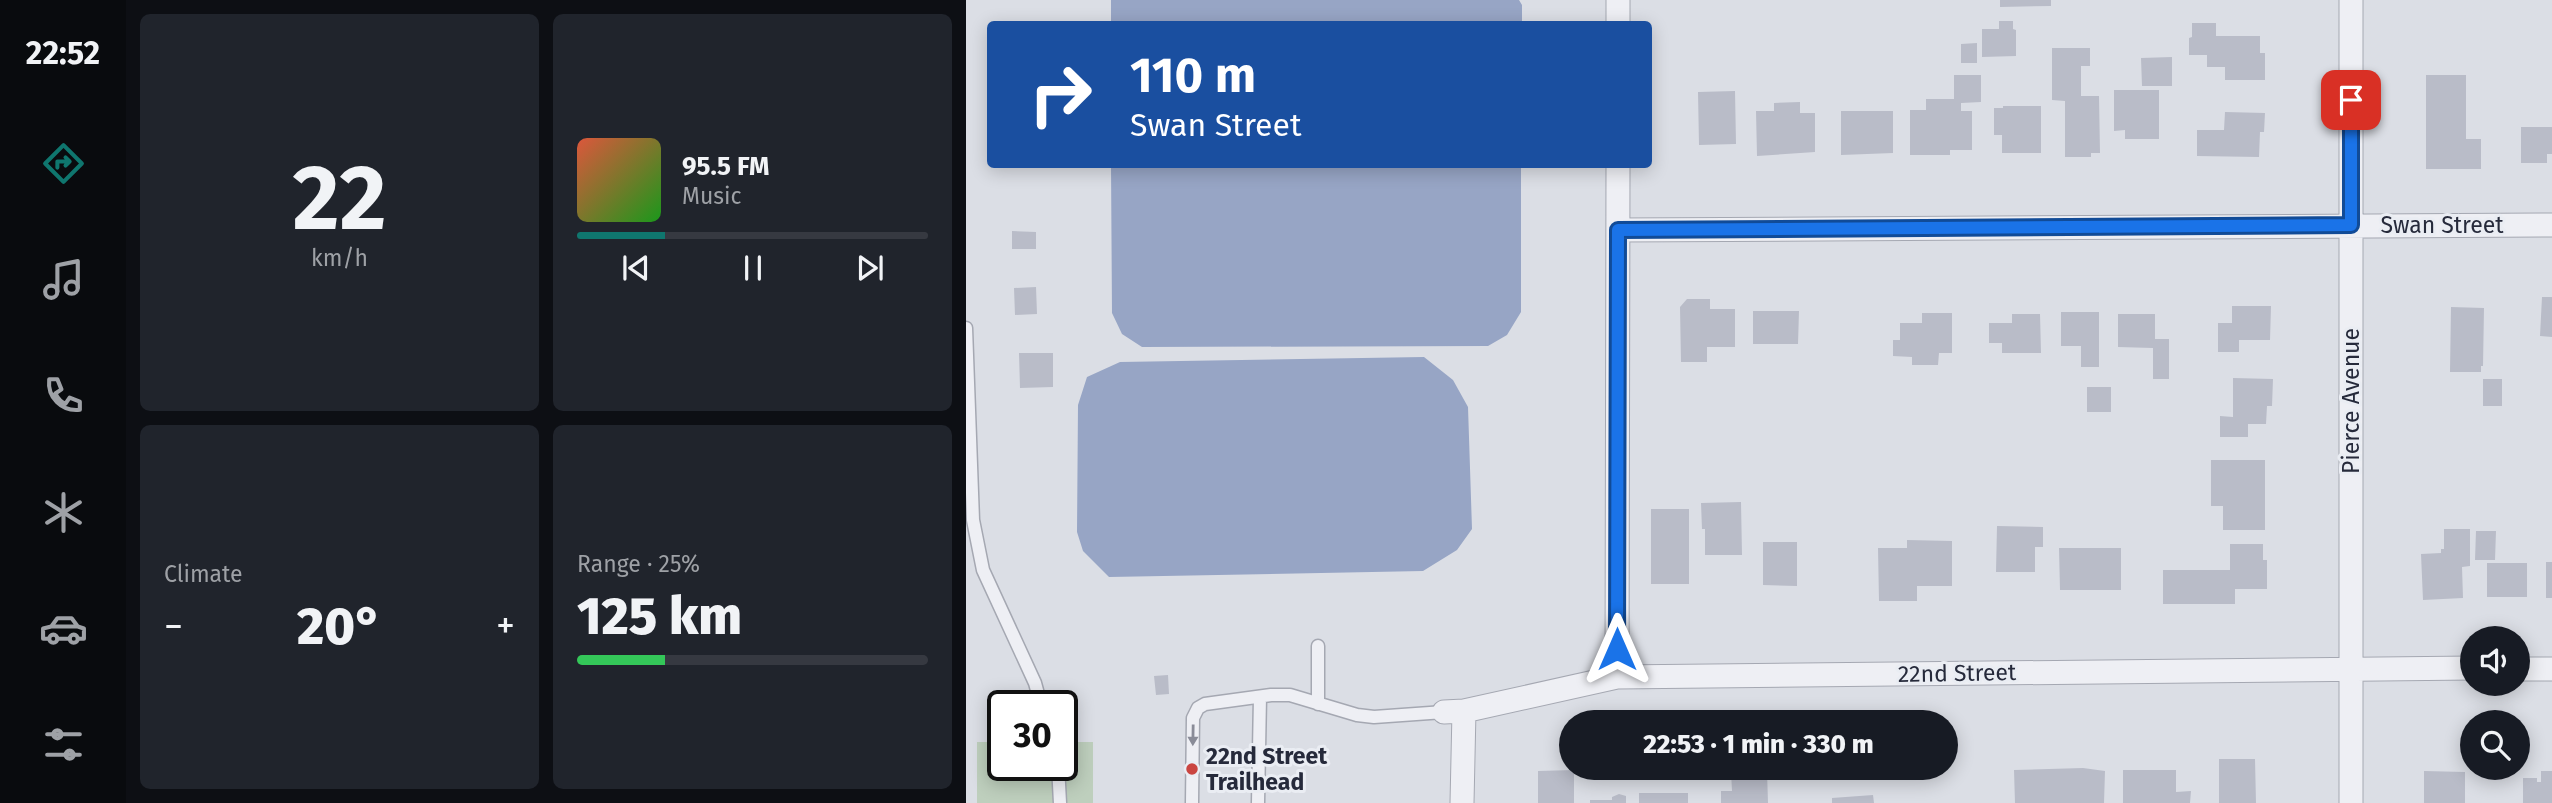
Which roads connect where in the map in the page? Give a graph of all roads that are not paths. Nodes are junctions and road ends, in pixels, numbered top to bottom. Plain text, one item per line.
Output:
1 (1618, 0) edge
2 (2351, 0) edge
3 (1618, 21) edge
4 (1618, 168) edge
5 (2351, 225) junction
6 (2552, 225) edge
7 (1618, 230) junction
8 (966, 328) edge
9 (1318, 646) dead end
10 (2351, 668) junction
11 (2460, 668) edge
12 (2530, 668) edge
13 (2552, 669) edge
14 (1617, 677) junction
15 (1037, 690) edge
16 (1261, 697) junction
17 (1318, 704) junction
18 (1454, 711) junction
19 (1059, 781) edge
20 (1060, 803) edge
21 (1192, 803) edge
22 (1258, 803) edge
23 (1462, 803) edge
24 (2351, 803) edge

1 - 3 street
2 - 5 street, Pierce Avenue
4 - 7 street
5 - 6 street, Swan Street
5 - 7 street, Swan Street
5 - 10 street, Pierce Avenue
7 - 14 street
8 - 15 lane
9 - 17 lane
10 - 11 street, 22nd Street
10 - 14 street, 22nd Street
10 - 24 street, Pierce Avenue
12 - 13 street
14 - 18 street, 22nd Street
16 - 17 lane
16 -> 21 lane
16 - 22 lane
17 - 18 lane
18 - 23 street
19 - 20 lane

